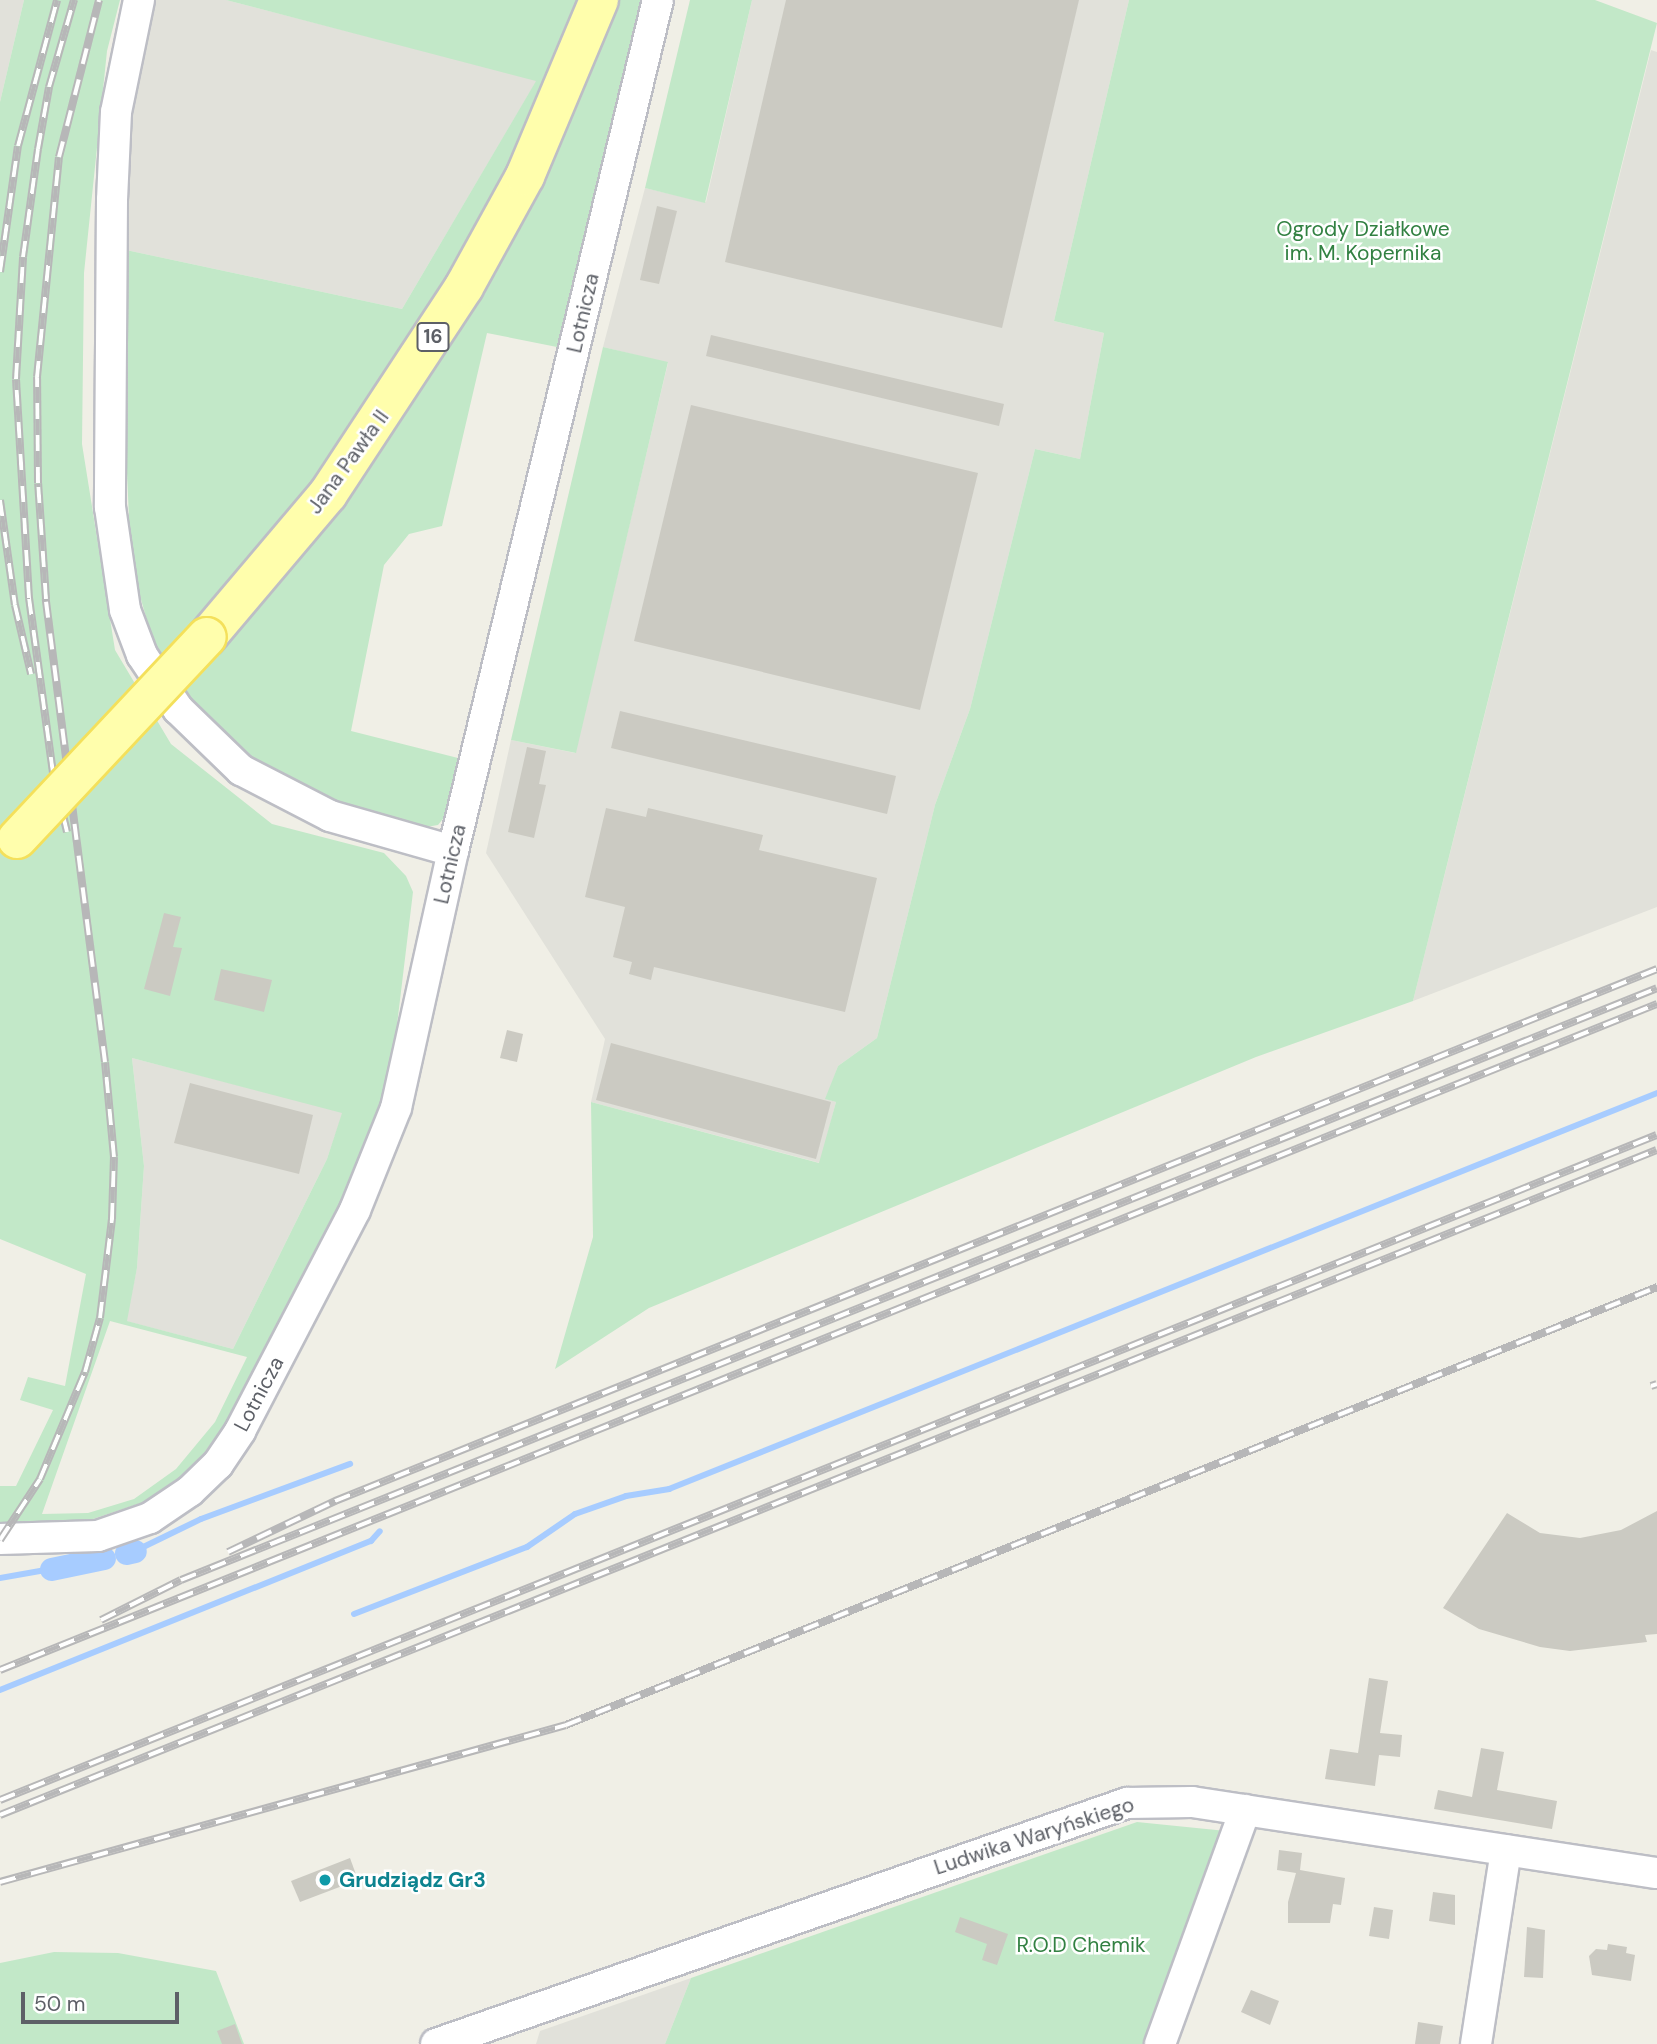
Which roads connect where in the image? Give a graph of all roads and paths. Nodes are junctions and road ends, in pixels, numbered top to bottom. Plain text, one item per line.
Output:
1 (139, 0) edge
2 (599, 0) edge
3 (658, 0) edge
4 (9, 849) edge
5 (453, 851) junction
6 (0, 1539) edge
7 (1245, 1810) junction
8 (1506, 1850) junction
9 (1657, 1872) edge
10 (436, 2044) edge
11 (1160, 2044) edge
12 (1476, 2044) edge

1 - 5 street
2 - 4 main road, Jana Pawła II / 16, bridge
3 - 5 street, Lotnicza
5 - 6 street, Lotnicza
7 - 8 street, Ludwika Waryńskiego
7 - 10 street, Ludwika Waryńskiego
7 - 11 street
8 - 9 street, Ludwika Waryńskiego
8 - 12 street

